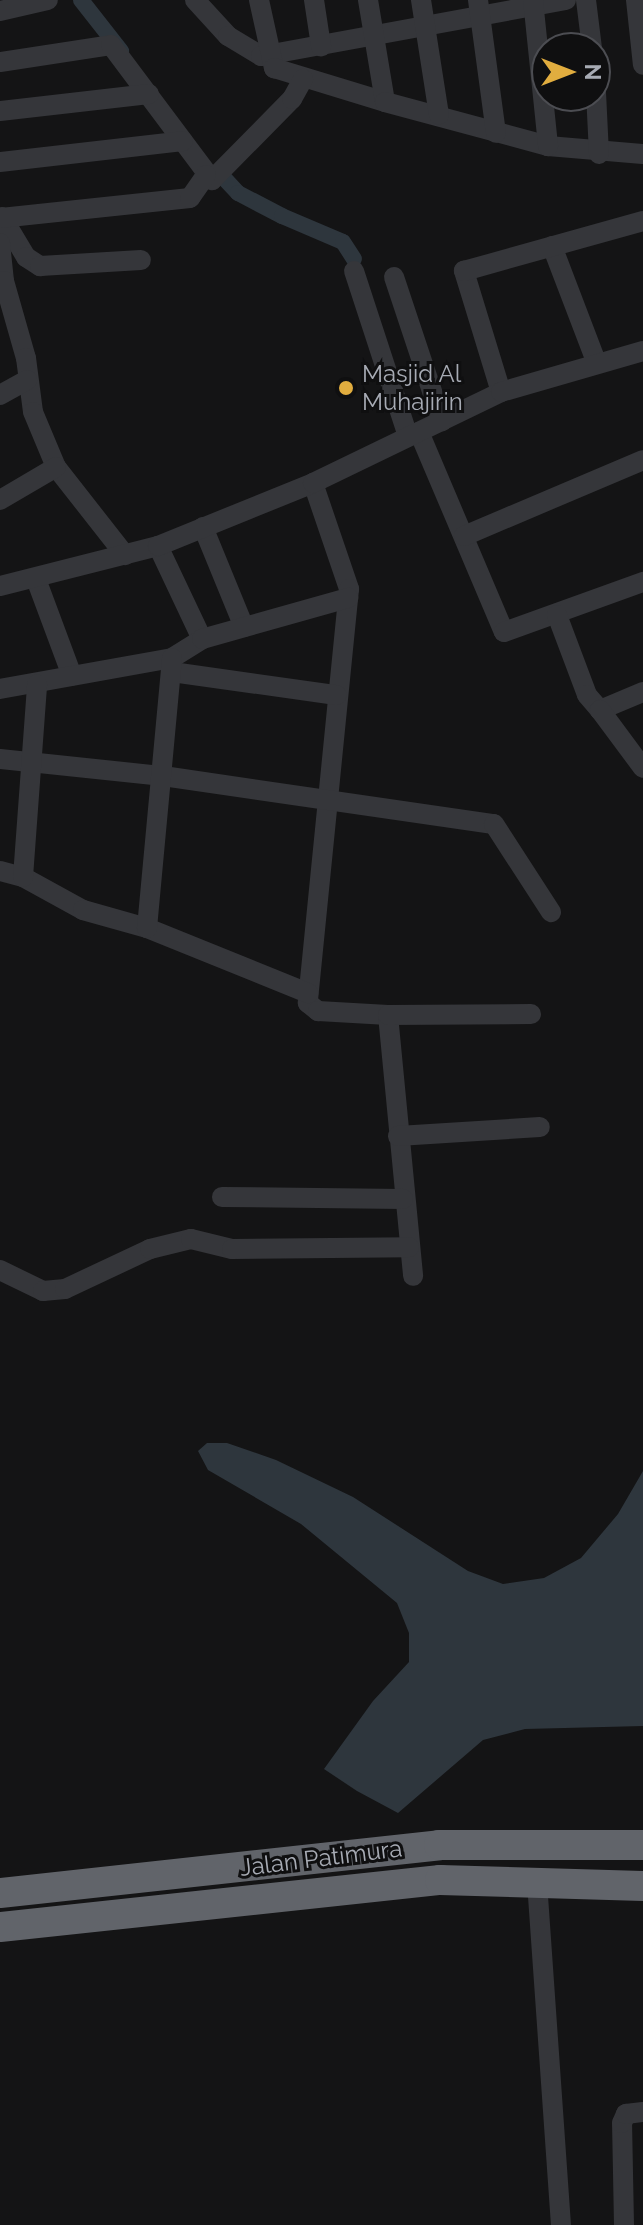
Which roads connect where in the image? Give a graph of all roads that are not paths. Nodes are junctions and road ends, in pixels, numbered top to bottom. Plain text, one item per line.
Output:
1 (48, 0) edge
2 (195, 0) edge
3 (259, 0) edge
4 (314, 0) edge
5 (368, 0) edge
6 (421, 0) edge
7 (566, 0) edge
8 (586, 0) edge
9 (636, 0) edge
10 (534, 3) edge
11 (479, 7) edge
12 (0, 11) edge
13 (425, 24) junction
14 (590, 32) edge
15 (373, 35) junction
16 (321, 46) junction
17 (267, 56) junction
18 (0, 62) edge
19 (643, 65) edge
20 (303, 79) junction
21 (149, 94) junction
22 (385, 102) junction
23 (0, 111) edge
24 (597, 112) edge
25 (439, 115) junction
26 (496, 133) junction
27 (183, 141) junction
28 (548, 146) junction
29 (599, 154) junction
30 (643, 154) edge
31 (0, 162) edge
32 (206, 175) junction
33 (1, 218) edge
34 (642, 225) edge
35 (0, 243) edge
36 (552, 246) junction
37 (141, 260) dead end
38 (354, 271) dead end
39 (394, 277) dead end
40 (1, 282) edge
41 (641, 357) edge
42 (597, 364) junction
43 (27, 380) junction
44 (501, 392) junction
45 (0, 395) edge
46 (442, 421) junction
47 (413, 434) junction
48 (643, 460) edge
49 (56, 467) junction
50 (313, 483) junction
51 (0, 500) edge
52 (203, 527) junction
53 (464, 536) junction
54 (158, 546) junction
55 (125, 555) junction
56 (36, 579) junction
57 (643, 582) edge
58 (1, 587) edge
59 (348, 598) junction
60 (557, 615) junction
61 (244, 627) junction
62 (202, 639) junction
63 (172, 665) junction
64 (72, 676) junction
65 (37, 685) junction
66 (0, 689) edge
67 (643, 692) edge
68 (336, 695) junction
69 (600, 710) junction
70 (0, 759) edge
71 (29, 762) junction
72 (643, 768) edge
73 (163, 776) junction
74 (326, 797) junction
75 (0, 871) edge
76 (23, 877) junction
77 (551, 912) dead end
78 (147, 928) junction
79 (308, 993) junction
80 (531, 1014) dead end
81 (388, 1015) junction
82 (540, 1127) dead end
83 (398, 1136) junction
84 (222, 1197) dead end
85 (403, 1199) junction
86 (409, 1247) junction
87 (0, 1270) edge
88 (413, 1276) dead end
89 (643, 1845) edge
90 (537, 1882) junction
91 (643, 1886) edge
92 (0, 1893) edge
93 (0, 1927) edge
94 (643, 2112) edge
95 (561, 2225) edge
96 (624, 2225) edge

1 - 12 street
2 - 17 street
3 - 17 street
4 - 16 street
5 - 15 street
6 - 13 street
7 - 10 street
8 - 14 street
9 - 19 street
10 - 11 street
10 - 28 street
11 - 13 street
11 - 26 street
13 - 15 street
13 - 25 street
15 - 16 street
15 - 22 street
16 - 17 street
17 - 20 street
18 - 21 street
20 - 22 street
20 - 32 street
21 - 23 street
21 - 27 street
22 - 25 street
24 - 29 street
25 - 26 street
26 - 28 street
27 - 31 street
27 - 32 street
28 - 29 street
29 - 30 street
32 - 33 street
33 - 37 street
34 - 36 street
35 - 40 street
36 - 42 street
36 - 44 street
38 - 47 street
39 - 46 street
40 - 43 street
41 - 42 street
42 - 44 street
43 - 45 street
43 - 49 street
44 - 46 street
46 - 47 street
47 - 50 street
47 - 53 street
48 - 53 street
49 - 51 street
49 - 55 street
50 - 52 street
50 - 59 street
52 - 54 street
52 - 61 street
53 - 60 street
54 - 55 street
54 - 62 street
55 - 56 street
56 - 58 street
56 - 64 street
57 - 60 street
59 - 61 street
59 - 68 street
60 - 69 street
61 - 62 street
62 - 63 street
63 - 64 street
63 - 68 street
63 - 73 street
64 - 65 street
65 - 66 street
65 - 71 street
67 - 69 street
68 - 74 street
69 - 72 street
70 - 71 street
71 - 73 street
71 - 76 street
73 - 74 street
73 - 78 street
74 - 77 street
74 - 79 street
75 - 76 street
76 - 78 street
78 - 79 street
79 - 81 street
80 - 81 street
81 - 83 street
82 - 83 street
83 - 85 street
84 - 85 street
85 - 86 street
86 - 87 street
86 - 88 street
89 - 92 highway, Jalan Patimura
90 - 91 highway, Jalan Patimura
90 - 93 highway, Jalan Patimura
90 - 95 street
94 - 96 street

